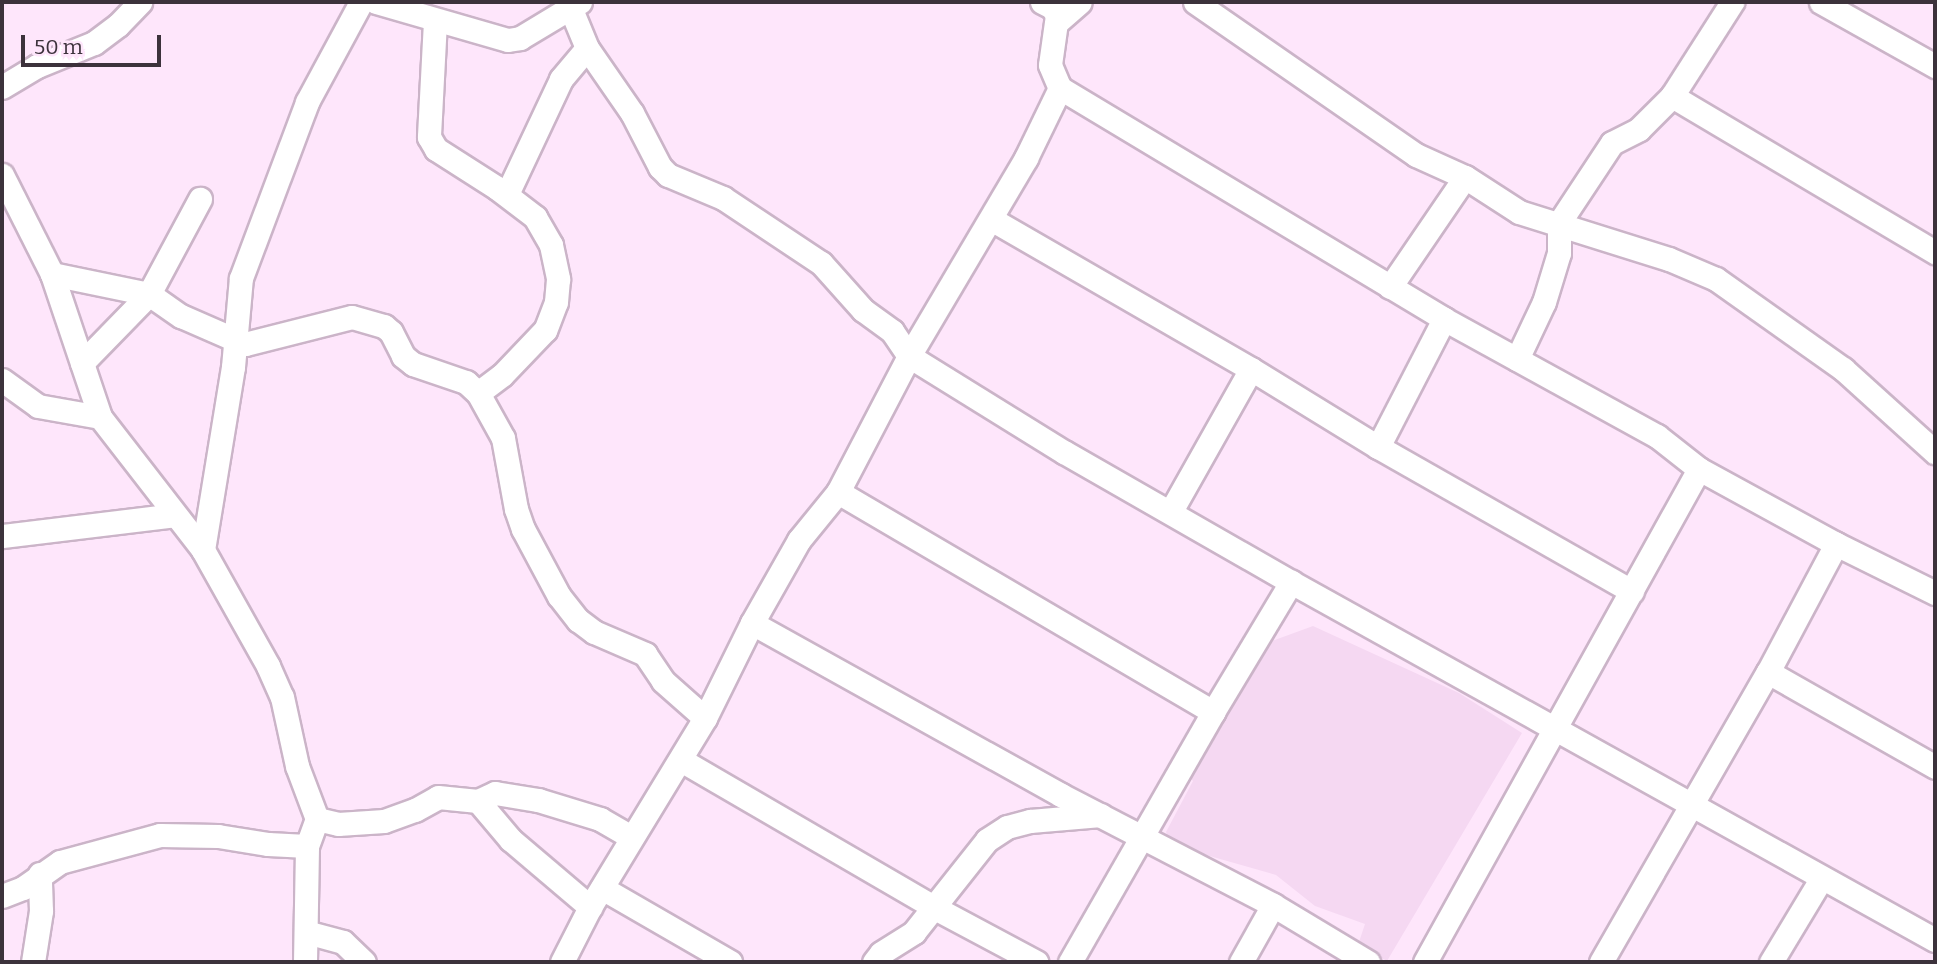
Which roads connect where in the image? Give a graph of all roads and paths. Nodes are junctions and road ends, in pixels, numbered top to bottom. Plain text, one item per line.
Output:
1 (140, 2) edge
2 (361, 2) edge
3 (376, 2) edge
4 (1042, 2) edge
5 (1080, 2) edge
6 (1195, 2) edge
7 (1732, 2) edge
8 (1821, 2) edge
9 (573, 4) edge
10 (435, 21) junction
11 (1057, 22) junction
12 (587, 48) junction
13 (1935, 66) edge
14 (2, 87) edge
15 (1060, 88) junction
16 (1672, 96) junction
17 (2, 175) edge
18 (1465, 177) junction
19 (507, 194) junction
20 (200, 199) dead end
21 (991, 219) junction
22 (1559, 223) junction
23 (1935, 252) edge
24 (52, 274) junction
25 (1390, 287) junction
26 (149, 295) junction
27 (1444, 319) junction
28 (234, 341) junction
29 (909, 356) junction
30 (1517, 359) junction
31 (82, 363) junction
32 (1251, 369) junction
33 (2, 380) edge
34 (478, 393) junction
35 (100, 417) junction
36 (1378, 447) junction
37 (1935, 452) edge
38 (1699, 469) junction
39 (838, 492) junction
40 (1171, 512) junction
41 (175, 515) junction
42 (2, 536) edge
43 (1836, 544) junction
44 (203, 550) junction
45 (1291, 582) junction
46 (1632, 591) junction
47 (1935, 593) edge
48 (752, 623) junction
49 (1768, 672) junction
50 (1213, 712) junction
51 (705, 718) junction
52 (1557, 728) junction
53 (681, 760) junction
54 (1935, 767) edge
55 (478, 802) junction
56 (1691, 806) junction
57 (1101, 816) junction
58 (317, 819) junction
59 (631, 838) junction
60 (1144, 838) junction
61 (307, 846) junction
62 (40, 874) junction
63 (1821, 879) junction
64 (2, 896) edge
65 (596, 898) junction
66 (1273, 905) junction
67 (936, 908) junction
68 (306, 932) junction
69 (1935, 940) edge
70 (33, 962) edge
71 (305, 962) edge
72 (364, 962) edge
73 (562, 962) edge
74 (730, 962) edge
75 (874, 962) edge
76 (1035, 962) edge
77 (1070, 962) edge
78 (1241, 962) edge
79 (1368, 962) edge
80 (1425, 962) edge
81 (1601, 962) edge
82 (1771, 962) edge

1 - 14 street
2 - 28 street
3 - 10 street
4 - 11 street
5 - 11 street
6 - 18 street
7 - 16 street
8 - 13 street
9 - 10 street
9 - 12 street
10 - 19 street
11 - 15 street
12 - 19 street
12 - 29 street
15 - 21 street
15 - 25 street
16 - 22 street
16 - 23 street
17 - 24 street
18 - 22 street
18 - 25 street
19 - 34 street
20 - 26 street
21 - 29 street
21 - 32 street
22 - 30 street
22 - 37 street
24 - 26 street
24 - 31 street
25 - 27 street
26 - 28 street
26 - 31 street
27 - 30 street
27 - 36 street
28 - 34 street
28 - 44 street
29 - 39 street
29 - 40 street
30 - 38 street
31 - 35 street
32 - 36 street
32 - 40 street
33 - 35 street
34 - 51 street
35 - 41 street
36 - 46 street
38 - 43 street
38 - 46 street
39 - 48 street
39 - 50 street
40 - 45 street
41 - 42 street
41 - 44 street
43 - 47 street
43 - 49 street
44 - 58 street
45 - 50 street
45 - 52 street
46 - 52 street
48 - 51 street
48 - 57 street
49 - 54 street
49 - 56 street
50 - 60 street
51 - 53 street
52 - 56 street
52 - 80 street
53 - 59 street
53 - 67 street
55 - 58 street
55 - 59 street
55 - 65 street
56 - 63 street
56 - 81 street
57 - 60 street
57 - 67 street
58 - 61 street
59 - 65 street
60 - 66 street
60 - 77 street
61 - 62 street
61 - 68 street
62 - 64 street
62 - 70 street
63 - 69 street
63 - 82 street
65 - 73 street
65 - 74 street
66 - 78 street
66 - 79 street
67 - 75 street
67 - 76 street
68 - 71 street
68 - 72 street

